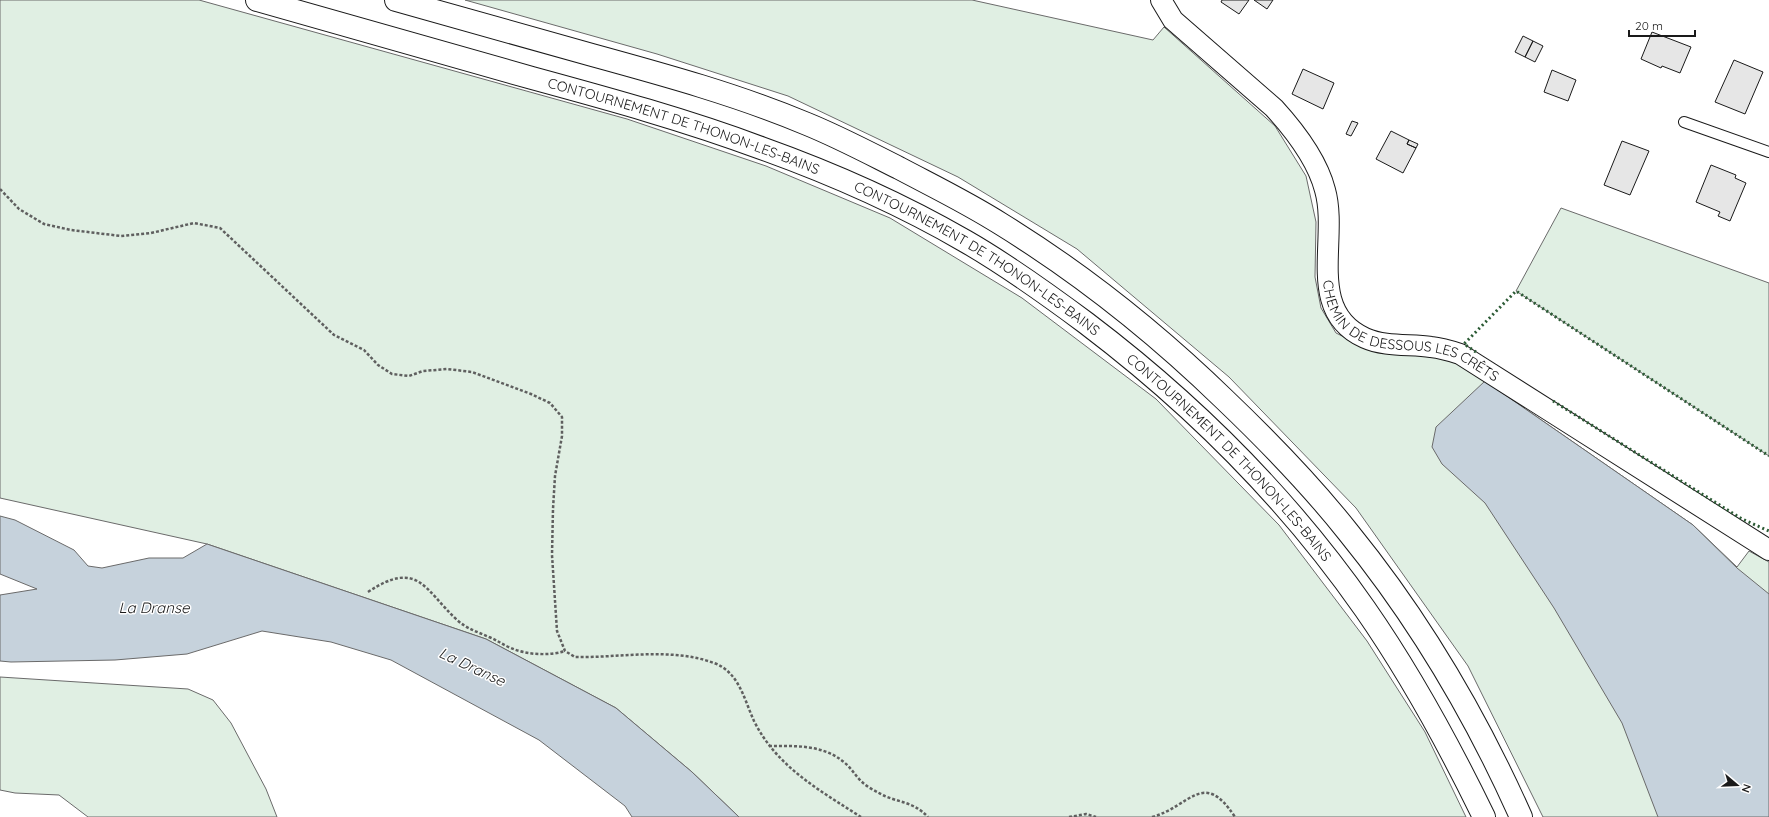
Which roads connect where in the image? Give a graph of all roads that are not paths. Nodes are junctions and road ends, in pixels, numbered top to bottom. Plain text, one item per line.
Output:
1 (257, 0) edge
2 (396, 0) edge
3 (1161, 0) edge
4 (1684, 122) dead end
5 (1769, 152) edge
6 (1769, 550) edge
7 (1484, 817) edge
8 (1521, 817) edge

1 - 7 highway, CONTOURNEMENT DE THONON-LES-BAINS
2 - 8 highway
3 - 6 street, CHEMIN DE DESSOUS LES CRÊTS
4 - 5 lane

